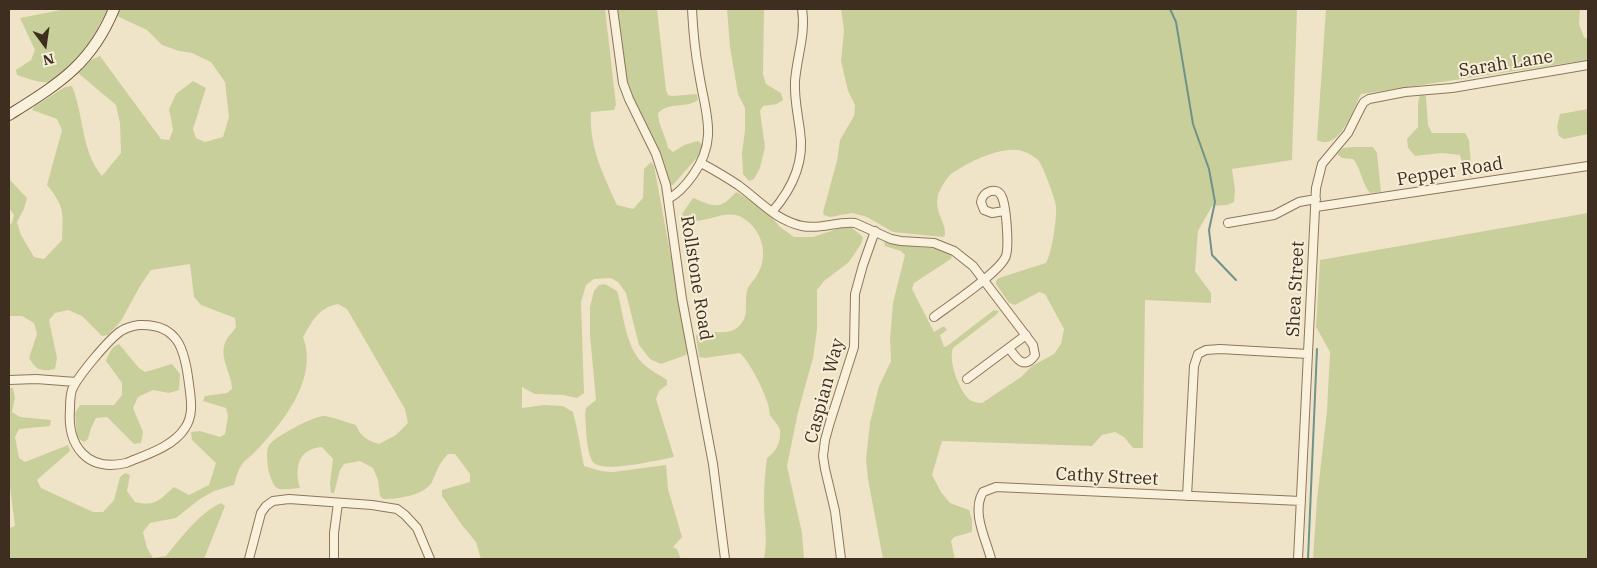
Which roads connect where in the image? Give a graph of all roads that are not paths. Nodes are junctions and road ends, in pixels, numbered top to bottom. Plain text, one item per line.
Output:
1 (114, 9) edge
2 (612, 9) edge
3 (692, 9) edge
4 (802, 9) edge
5 (1588, 65) edge
6 (1429, 89) joint
7 (9, 114) edge
8 (701, 164) junction
9 (1588, 166) edge
10 (668, 198) junction
11 (1316, 203) junction
12 (1004, 211) dead end
13 (772, 212) junction
14 (1228, 223) dead end
15 (875, 232) junction
16 (984, 279) junction
17 (934, 317) dead end
18 (1026, 335) junction
19 (1009, 348) junction
20 (1308, 354) junction
21 (968, 379) dead end
22 (9, 380) edge
23 (76, 382) junction
24 (1187, 496) junction
25 (1301, 501) junction
26 (338, 503) junction
27 (249, 559) edge
28 (334, 559) edge
29 (430, 559) edge
30 (725, 559) edge
31 (841, 559) edge
32 (990, 559) edge
33 (1298, 559) edge

1 - 7 main road
2 - 10 street, Rollstone Road
3 - 8 street
4 - 13 street
5 - 6 street, Sarah Lane
6 - 11 street, Shea Street
8 - 10 street
8 - 13 street
9 - 11 street, Pepper Road
10 - 30 street, Rollstone Road
11 - 14 street, Pepper Road
11 - 20 street, Shea Street
12 - 16 street
13 - 15 street
15 - 16 street
15 - 31 street, Caspian Way
16 - 17 street
16 - 18 street
18 - 19 street
18 - 19 street
19 - 21 street
20 - 24 street
20 - 25 street, Shea Street
22 - 23 street
23 - 23 street
24 - 25 street, Cathy Street
24 - 32 street, Cathy Street
25 - 33 street, Shea Street
26 - 27 street
26 - 28 street
26 - 29 street

